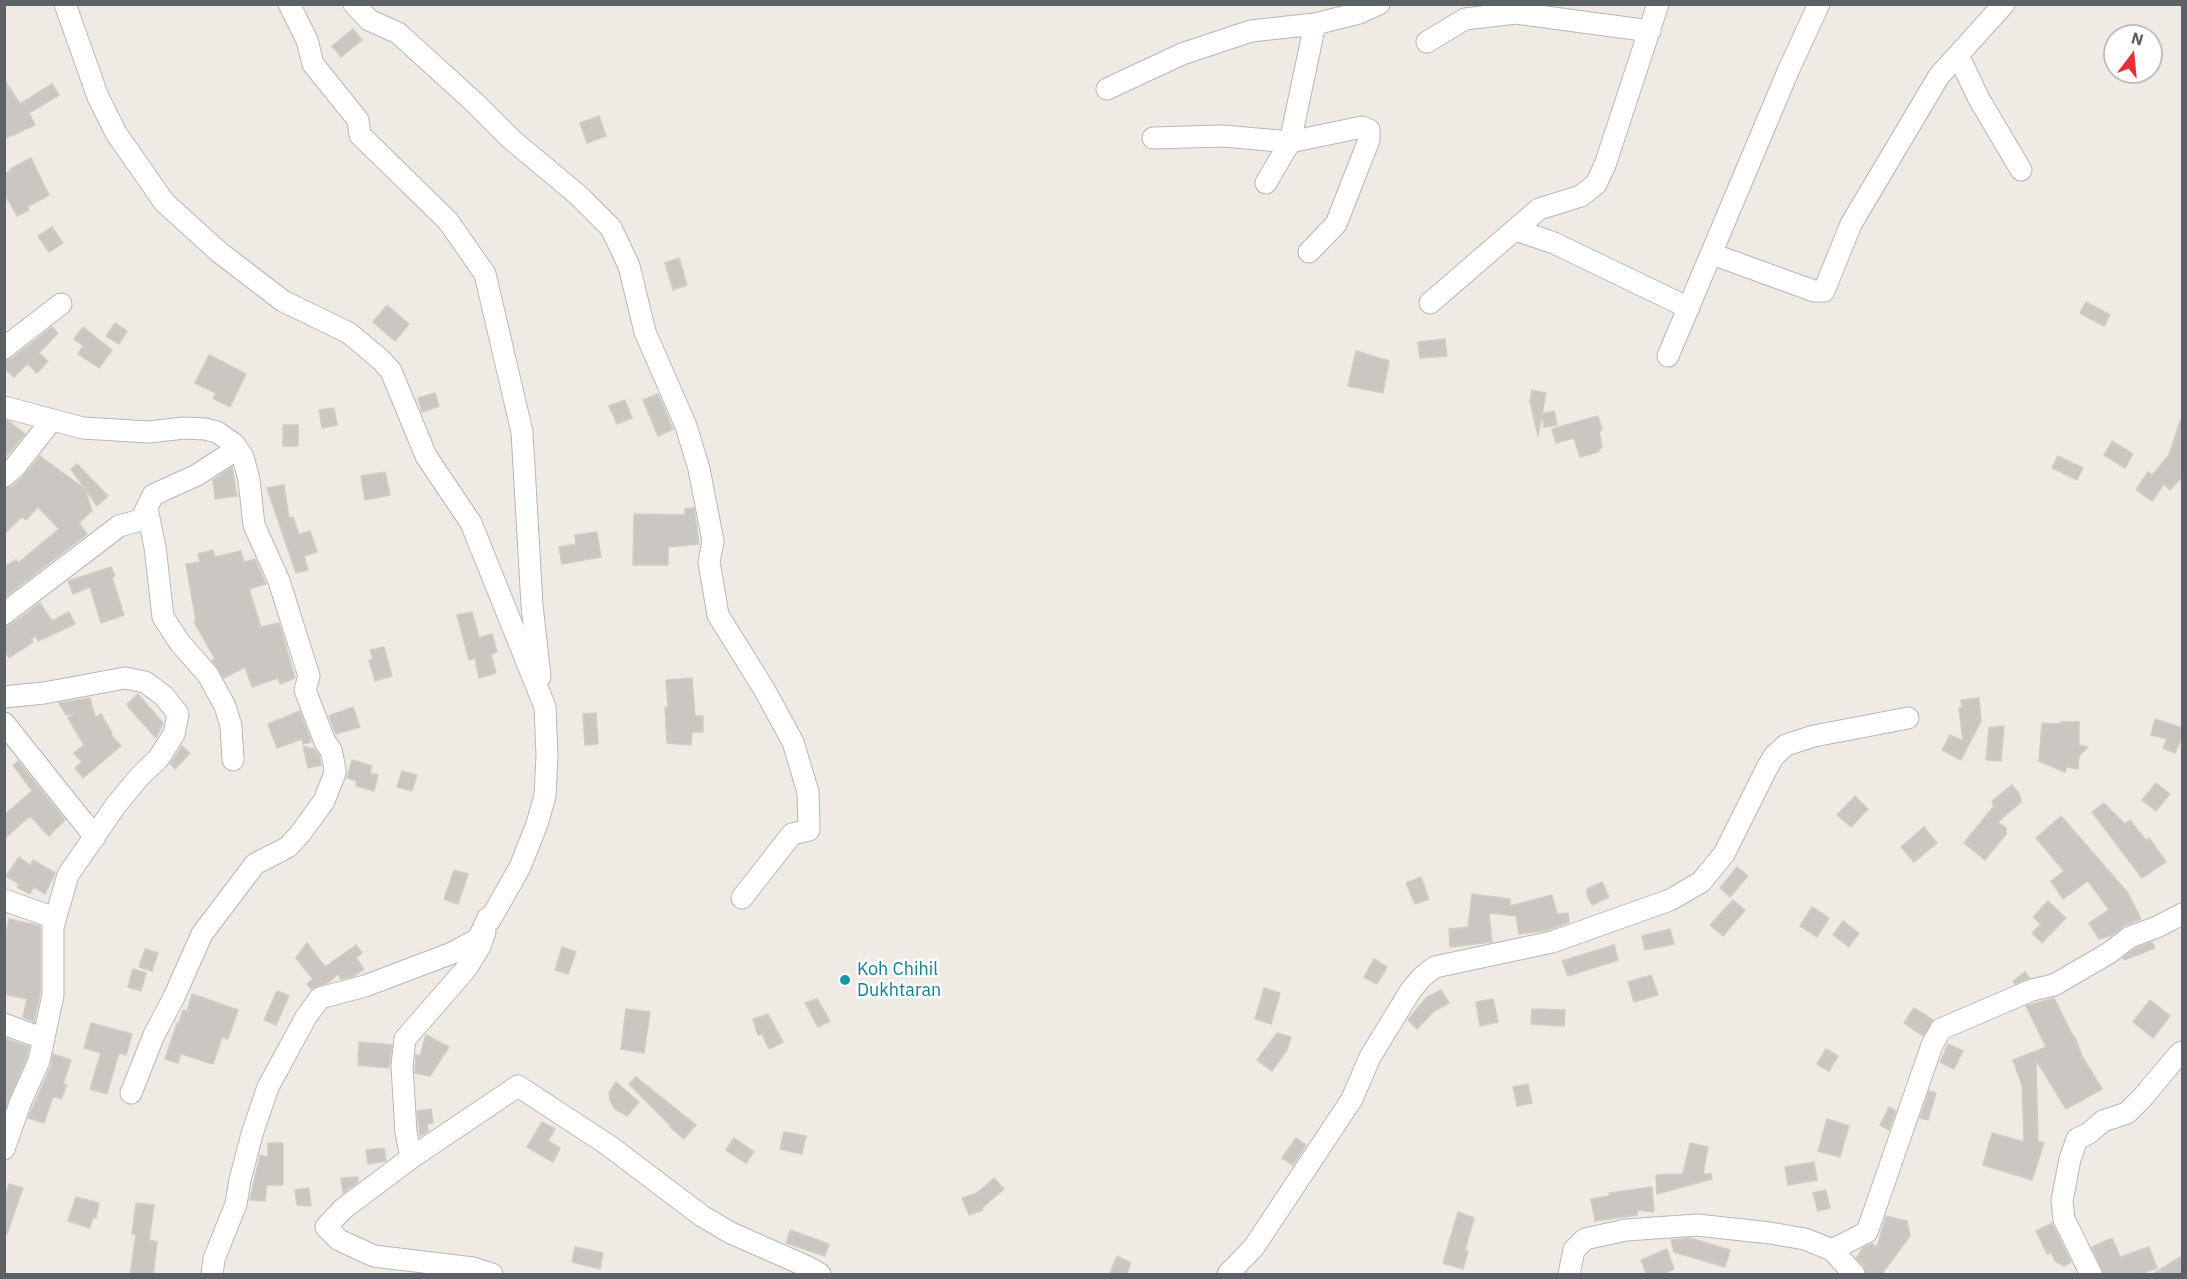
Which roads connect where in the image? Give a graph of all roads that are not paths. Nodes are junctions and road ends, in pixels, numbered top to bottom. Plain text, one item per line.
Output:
1 (65, 4) edge
2 (289, 4) edge
3 (354, 4) edge
4 (1379, 4) edge
5 (1658, 4) edge
6 (1819, 4) edge
7 (1993, 7) edge
8 (1315, 24) junction
9 (1650, 31) junction
10 (1427, 42) dead end
11 (1958, 55) junction
12 (1107, 89) dead end
13 (1153, 138) dead end
14 (1290, 142) junction
15 (2021, 170) dead end
16 (1266, 183) dead end
17 (1516, 230) junction
18 (1309, 252) dead end
19 (1712, 254) junction
20 (1430, 303) dead end
21 (61, 304) dead end
22 (1689, 308) junction
23 (4, 348) edge
24 (1668, 356) dead end
25 (4, 407) edge
26 (52, 420) junction
27 (237, 449) junction
28 (4, 476) edge
29 (147, 508) junction
30 (4, 614) edge
31 (4, 697) edge
32 (545, 707) junction
33 (1908, 717) dead end
34 (4, 723) edge
35 (233, 760) dead end
36 (95, 837) junction
37 (742, 898) dead end
38 (4, 900) edge
39 (2182, 914) edge
40 (55, 918) junction
41 (490, 920) junction
42 (4, 1024) edge
43 (44, 1039) junction
44 (2182, 1052) edge
45 (131, 1093) dead end
46 (4, 1149) edge
47 (411, 1158) junction
48 (1832, 1250) junction
49 (212, 1275) edge
50 (492, 1275) edge
51 (820, 1275) edge
52 (1228, 1275) edge
53 (1569, 1275) edge
54 (1854, 1275) edge
55 (2091, 1275) edge

1 - 32 street
2 - 32 street
3 - 37 street
4 - 8 street
5 - 9 street
6 - 19 street
7 - 11 street
8 - 12 street
8 - 14 street
9 - 10 street
9 - 17 street
11 - 15 street
11 - 19 street
13 - 14 street
14 - 16 street
14 - 18 street
17 - 20 street
17 - 22 street
19 - 22 street
21 - 23 street
22 - 24 street
25 - 26 street
26 - 27 street
26 - 28 street
27 - 29 street
27 - 45 street
29 - 30 street
29 - 35 street
31 - 36 street
32 - 41 street
33 - 52 street
34 - 36 street
36 - 40 street
38 - 40 street
39 - 48 street
40 - 43 street
41 - 47 street
41 - 49 street
42 - 43 street
43 - 46 street
44 - 55 street
47 - 50 street
47 - 51 street
48 - 53 street
48 - 54 street

